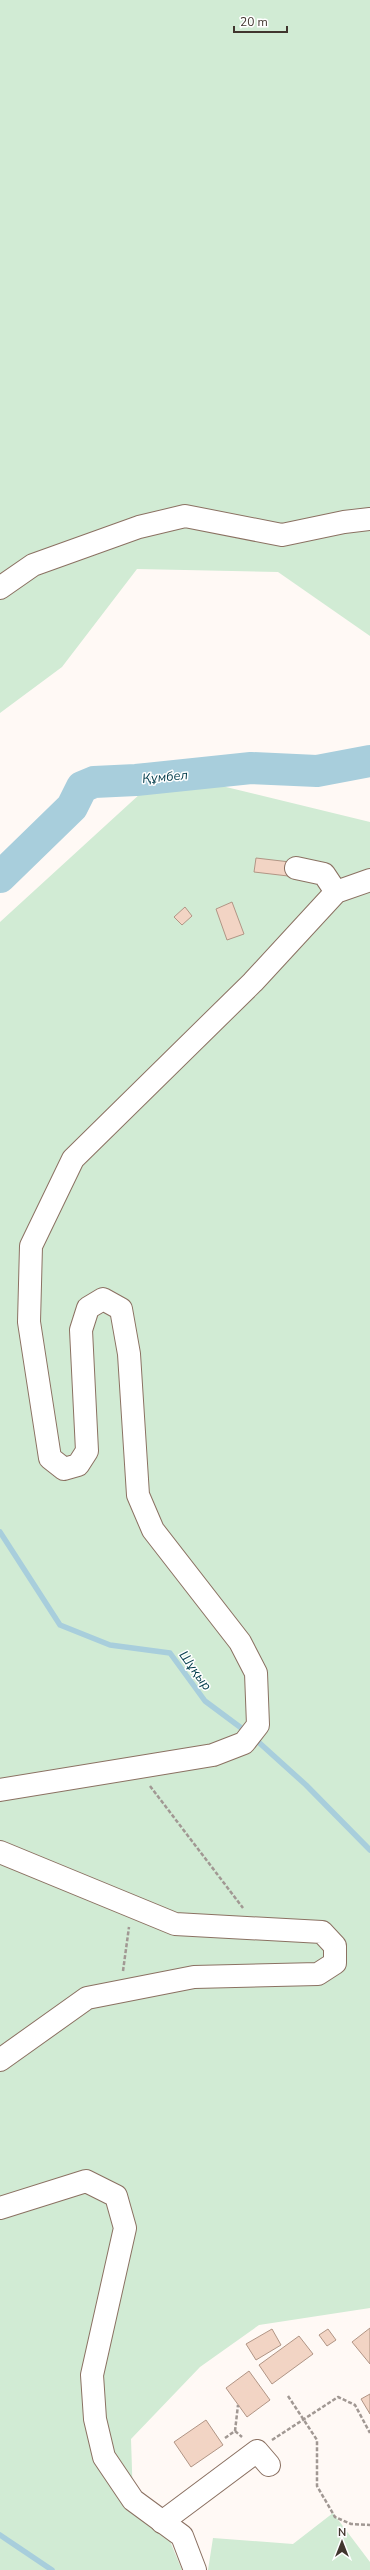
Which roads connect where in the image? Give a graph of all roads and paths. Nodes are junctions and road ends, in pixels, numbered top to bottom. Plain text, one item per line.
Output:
1 (370, 519) edge
2 (0, 588) edge
3 (296, 868) dead end
4 (370, 880) edge
5 (336, 892) junction
6 (137, 1768) junction
7 (0, 1790) edge
8 (0, 1852) edge
9 (132, 1906) junction
10 (260, 1930) junction
11 (120, 1992) junction
12 (0, 2060) edge
13 (0, 2208) edge
14 (288, 2396) dead end
15 (238, 2405) dead end
16 (303, 2418) junction
17 (235, 2431) junction
18 (370, 2433) edge
19 (225, 2438) dead end
20 (263, 2458) junction
21 (162, 2522) junction
22 (370, 2525) edge
23 (195, 2570) edge

1 - 2 street
3 - 5 street
4 - 5 street
5 - 6 street
6 - 7 street
6 - 10 path
8 - 9 street
9 - 10 street
9 - 11 path
10 - 11 street
11 - 12 street
13 - 21 street
14 - 16 path
15 - 17 path
16 - 18 path
16 - 20 path
16 - 22 path
17 - 19 path
17 - 20 path
20 - 21 street
21 - 23 street

